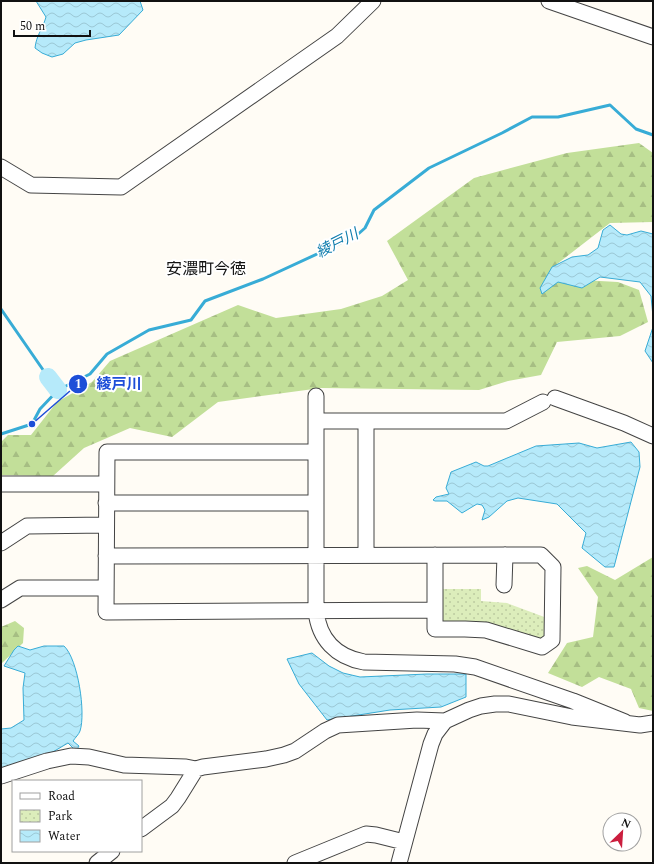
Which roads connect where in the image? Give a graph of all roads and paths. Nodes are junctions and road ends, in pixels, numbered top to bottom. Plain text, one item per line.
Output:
1 (373, 1) edge
2 (549, 1) edge
3 (653, 38) edge
4 (1, 166) edge
5 (316, 396) dead end
6 (316, 421) junction
7 (366, 421) junction
8 (653, 436) edge
9 (316, 452) junction
10 (1, 484) edge
11 (106, 484) junction
12 (106, 503) junction
13 (316, 503) junction
14 (106, 525) junction
15 (1, 543) edge
16 (366, 555) junction
17 (435, 555) junction
18 (505, 555) junction
19 (106, 556) junction
20 (316, 556) junction
21 (504, 584) dead end
22 (106, 588) junction
23 (1, 600) edge
24 (435, 610) junction
25 (316, 611) junction
26 (445, 721) junction
27 (625, 722) junction
28 (653, 723) edge
29 (196, 769) junction
30 (1, 776) edge
31 (142, 828) edge
32 (404, 842) junction
33 (111, 852) edge
34 (96, 863) edge
35 (297, 863) edge
36 (399, 863) edge

1 - 4 street
2 - 3 street
5 - 6 street
6 - 7 street
6 - 9 street
7 - 8 street
7 - 16 street
9 - 11 street
9 - 13 street
10 - 11 street
11 - 12 street
12 - 13 street
12 - 14 street
13 - 20 street
14 - 15 street
14 - 19 street
16 - 17 street
16 - 20 street
17 - 18 street
17 - 24 street
18 - 21 street
18 - 24 street
19 - 20 street
19 - 22 street
20 - 25 street
22 - 23 street
22 - 25 street
24 - 25 street
25 - 27 street
26 - 27 street
26 - 29 street
26 - 32 street
27 - 28 street
29 - 30 street
29 - 31 street
32 - 35 street
32 - 36 street
33 - 34 street

